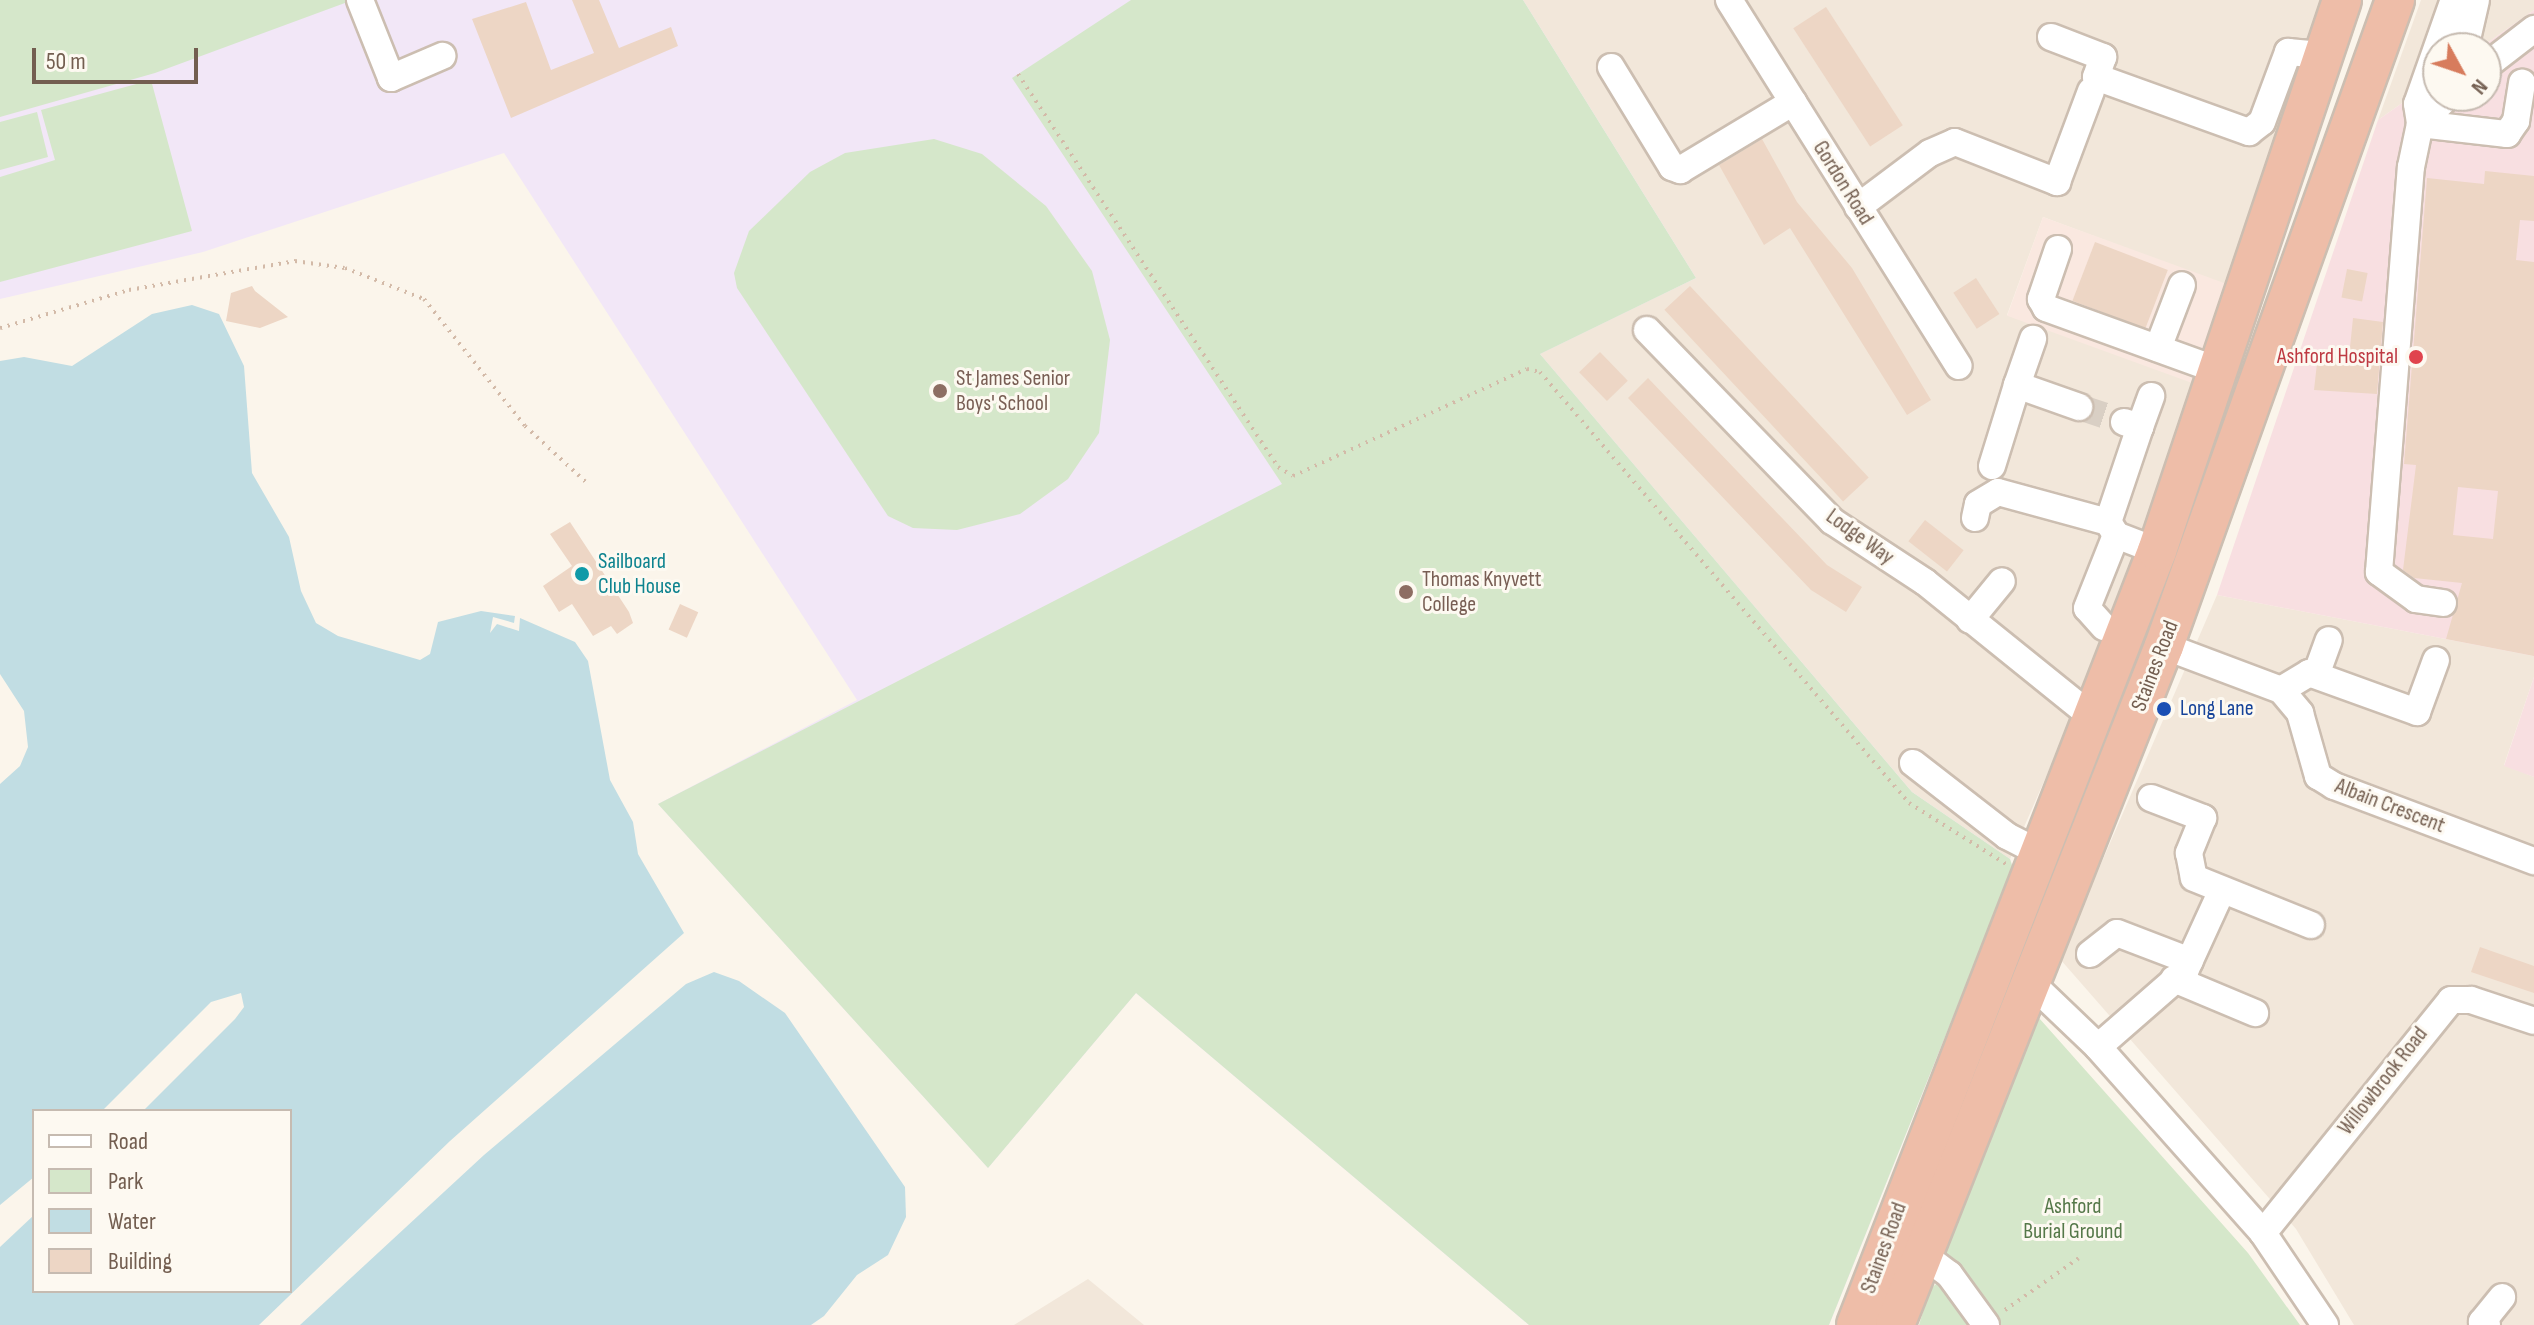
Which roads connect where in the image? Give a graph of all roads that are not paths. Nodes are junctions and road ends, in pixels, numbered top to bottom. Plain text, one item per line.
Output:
1 (360, 0) edge
2 (1729, 0) edge
3 (2342, 0) edge
4 (2395, 0) edge
5 (2465, 1) edge
6 (2534, 29) edge
7 (2465, 32) edge
8 (2051, 37) dead end
9 (2502, 54) edge
10 (2324, 55) junction
11 (442, 56) dead end
12 (1611, 67) dead end
13 (2522, 82) dead end
14 (2091, 91) dead end
15 (1793, 102) junction
16 (2432, 112) edge
17 (2420, 124) junction
18 (1858, 207) junction
19 (2058, 249) dead end
20 (2182, 285) dead end
21 (1647, 330) dead end
22 (2033, 339) dead end
23 (2158, 348) junction
24 (1959, 366) dead end
25 (2220, 371) junction
26 (2017, 385) junction
27 (2151, 396) dead end
28 (2079, 407) tunnel mouth
29 (1992, 466) dead end
30 (1975, 518) dead end
31 (2112, 528) junction
32 (2157, 551) junction
33 (2002, 581) dead end
34 (2443, 603) dead end
35 (1970, 620) junction
36 (2104, 627) dead end
37 (2329, 640) dead end
38 (2164, 646) junction
39 (2436, 660) dead end
40 (2316, 675) junction
41 (2281, 690) junction
42 (2095, 719) junction
43 (1913, 763) dead end
44 (2151, 798) dead end
45 (2025, 858) junction
46 (2534, 861) edge
47 (2222, 890) junction
48 (2311, 925) dead end
49 (2090, 954) dead end
50 (2182, 970) junction
51 (2029, 981) junction
52 (2255, 1013) dead end
53 (2534, 1021) edge
54 (2098, 1047) junction
55 (2263, 1233) junction
56 (1922, 1254) junction
57 (2502, 1297) dead end
58 (1856, 1325) edge
59 (1895, 1325) edge
60 (1986, 1325) edge
61 (2325, 1325) edge
62 (2487, 1325) edge

1 - 11 street
2 - 15 street, Gordon Road
3 - 10 highway, Staines Road
4 - 38 highway, Staines Road
5 - 7 street
5 - 17 street
6 - 9 street
8 - 10 street
10 - 25 highway, Staines Road
12 - 15 street
13 - 17 street
14 - 18 street
15 - 18 street, Gordon Road
16 - 17 street
17 - 34 street
18 - 24 street, Gordon Road
19 - 23 street
20 - 23 street
21 - 35 street, Lodge Way
22 - 26 street
23 - 25 street
25 - 32 highway, Staines Road
26 - 28 street
26 - 29 street
27 - 31 street
30 - 31 street
31 - 32 street
31 - 36 street
32 - 42 highway, Staines Road
33 - 35 street
35 - 42 street, Lodge Way
37 - 40 street
38 - 41 street
38 - 51 highway, Staines Road
39 - 40 street
40 - 41 street
41 - 46 street, Albain Crescent
42 - 45 highway, Staines Road
43 - 45 street
44 - 47 street
45 - 58 highway, Staines Road
47 - 48 street
47 - 50 street
49 - 50 street
50 - 52 street
50 - 54 street
51 - 54 street
51 - 56 highway, Staines Road
53 - 55 street, Willowbrook Road
54 - 55 street
55 - 61 street
56 - 59 highway, Staines Road
56 - 60 street
57 - 62 street

